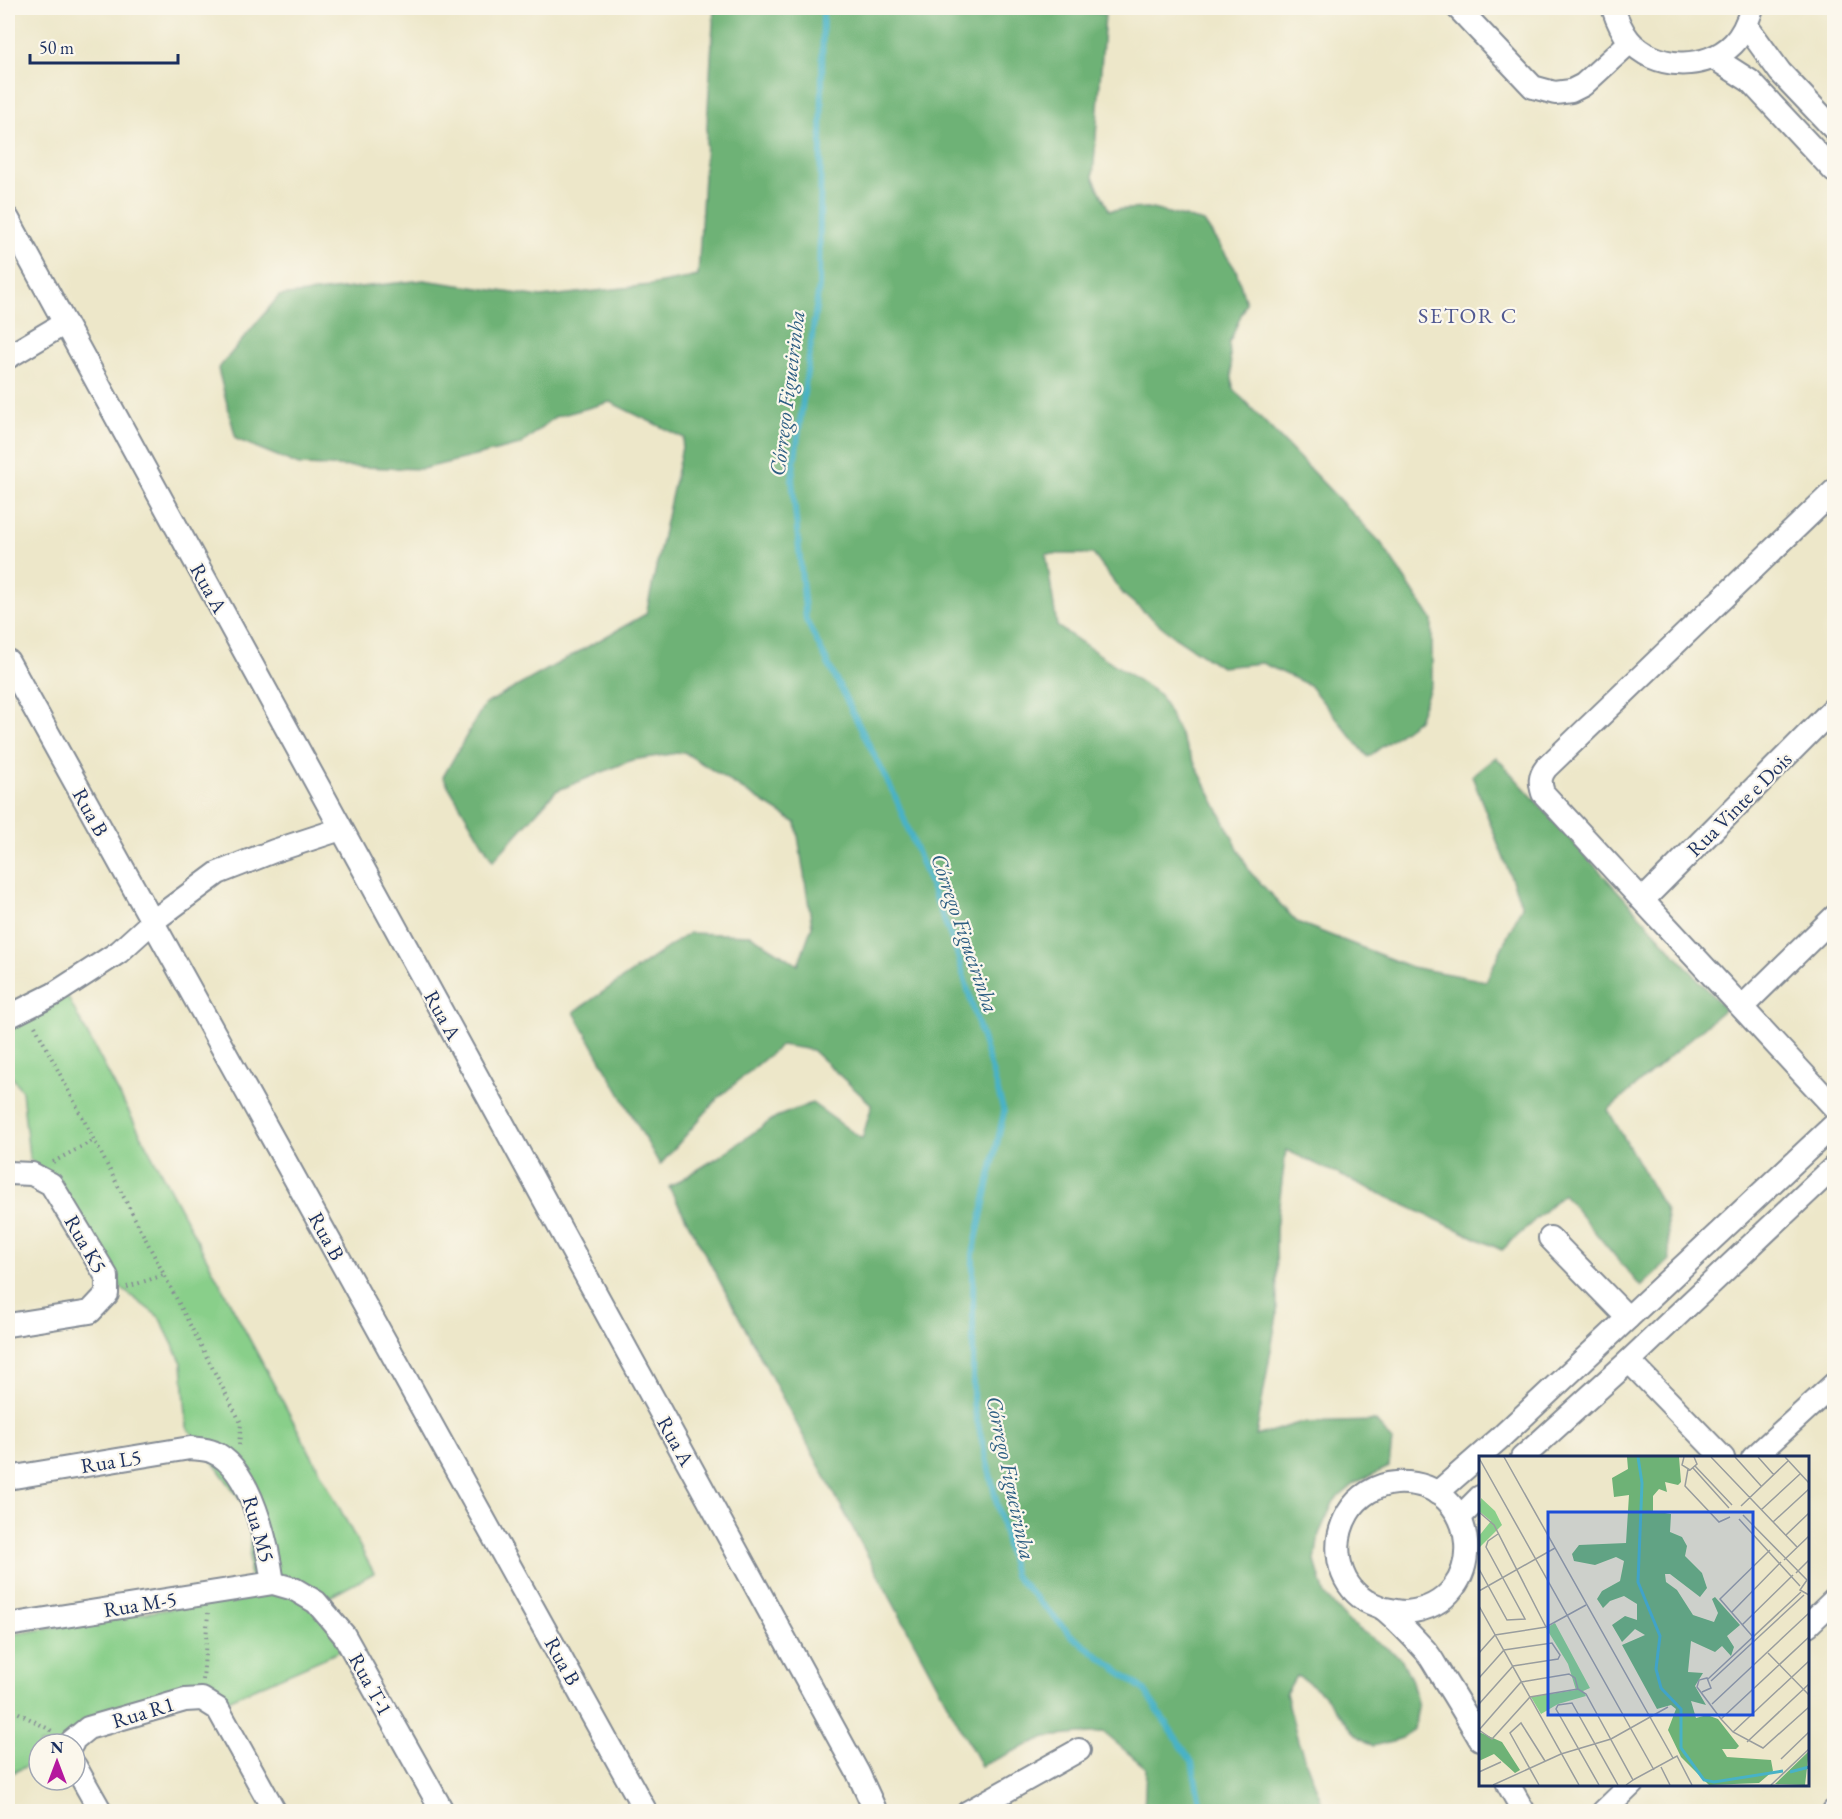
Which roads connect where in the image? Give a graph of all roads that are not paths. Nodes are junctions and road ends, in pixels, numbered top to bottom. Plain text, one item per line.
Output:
1 (1458, 8) edge
2 (1613, 8) edge
3 (1749, 16) edge
4 (1630, 42) junction
5 (1714, 57) junction
6 (1834, 129) edge
7 (1834, 171) edge
8 (8, 219) edge
9 (65, 323) junction
10 (8, 357) edge
11 (1834, 491) edge
12 (8, 661) edge
13 (1834, 708) edge
14 (341, 829) junction
15 (1643, 900) junction
16 (1834, 917) edge
17 (152, 922) junction
18 (1742, 1007) junction
19 (16, 1012) edge
20 (1834, 1107) edge
21 (1834, 1125) edge
22 (1834, 1167) edge
23 (8, 1173) edge
24 (1550, 1238) dead end
25 (1628, 1318) junction
26 (8, 1325) edge
27 (1629, 1361) junction
28 (1834, 1384) edge
29 (1479, 1456) edge
30 (1479, 1456) edge
31 (1524, 1456) edge
32 (1721, 1456) edge
33 (1755, 1456) edge
34 (222, 1458) joint
35 (8, 1478) edge
36 (1437, 1493) junction
37 (1479, 1498) edge
38 (1460, 1517) junction
39 (273, 1583) junction
40 (1834, 1600) edge
41 (1427, 1607) junction
42 (1384, 1610) junction
43 (1809, 1624) edge
44 (8, 1625) edge
45 (1427, 1652) junction
46 (1475, 1714) edge
47 (84, 1732) edge
48 (1479, 1734) edge
49 (1079, 1750) dead end
50 (1509, 1786) edge
51 (1631, 1786) edge
52 (87, 1787) edge
53 (101, 1812) edge
54 (275, 1812) edge
55 (443, 1812) edge
56 (646, 1812) edge
57 (876, 1812) edge
58 (968, 1812) edge
59 (1524, 1812) edge
60 (1603, 1812) edge

1 - 4 street
2 - 4 street
3 - 5 street
3 - 6 street
4 - 5 street
5 - 7 street
8 - 9 street, Rua A
9 - 10 street
9 - 14 street, Rua A
11 - 15 street
12 - 17 street, Rua B
13 - 15 street, Rua Vinte e Dois
14 - 17 street
14 - 57 street, Rua A
15 - 18 street
16 - 18 street
17 - 19 street
17 - 56 street, Rua B
18 - 20 street
21 - 25 street
22 - 27 street
23 - 26 street, Rua K5
24 - 25 street
25 - 29 street
27 - 31 street
27 - 32 street
28 - 33 street
30 - 36 street
34 - 35 street, Rua L5
34 - 39 street, Rua M5
36 - 38 street
36 - 42 street
37 - 38 street
38 - 41 street
39 - 44 street, Rua M-5
39 - 55 street, Rua T-1
40 - 43 street
41 - 42 street
41 - 45 street
42 - 45 street
45 - 46 street
46 - 48 street
47 - 54 street, Rua R1
49 - 58 street
50 - 59 street
51 - 60 street
52 - 53 street

